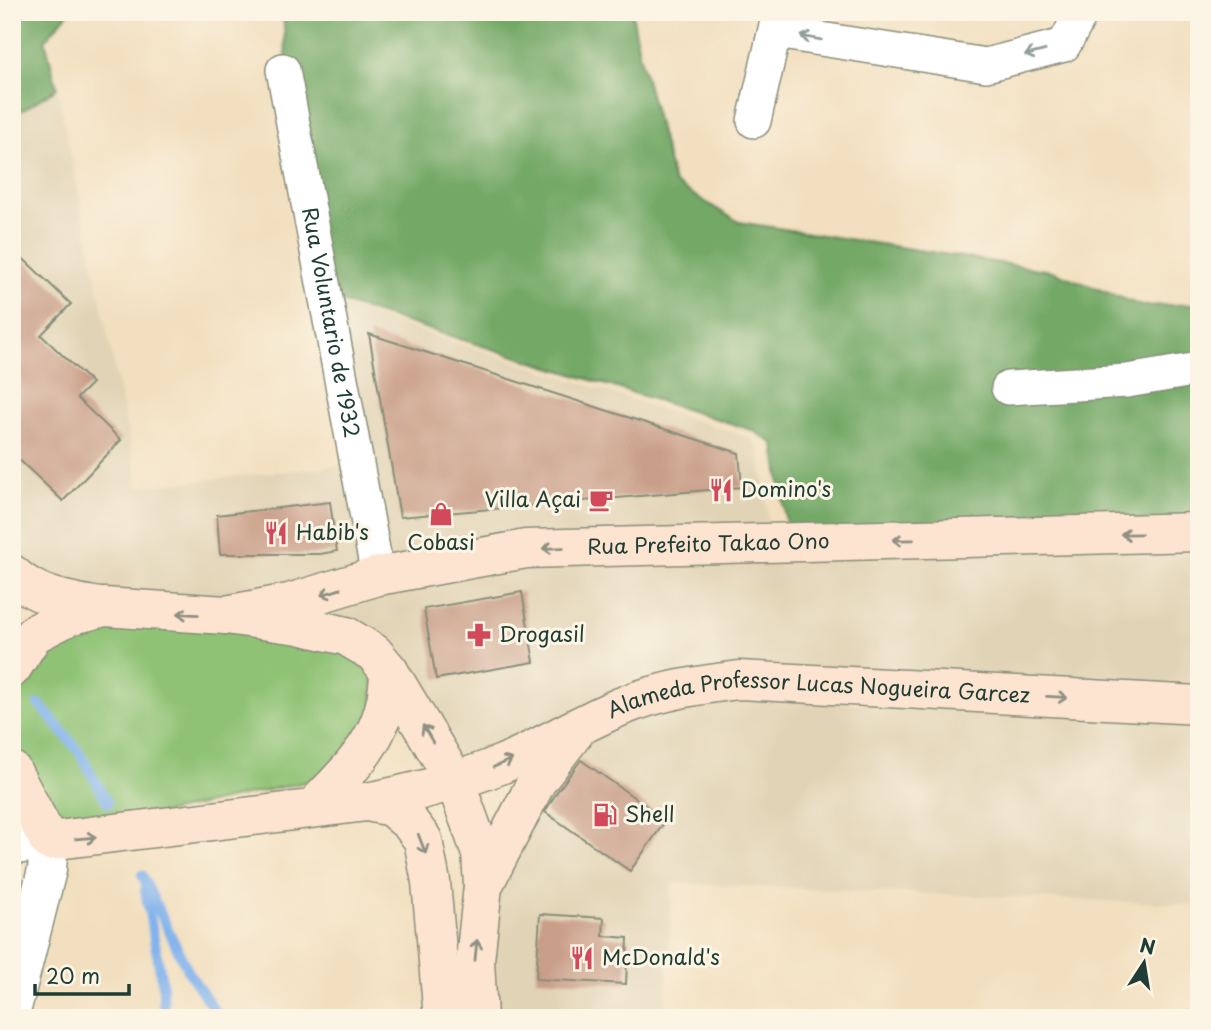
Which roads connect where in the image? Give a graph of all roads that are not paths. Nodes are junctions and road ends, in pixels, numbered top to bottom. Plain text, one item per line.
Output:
1 (1082, 12) edge
2 (777, 22) edge
3 (283, 70) dead end
4 (754, 121) dead end
5 (1199, 369) edge
6 (1008, 388) dead end
7 (1199, 532) edge
8 (12, 574) edge
9 (378, 576) junction
10 (104, 607) junction
11 (226, 615) junction
12 (12, 668) edge
13 (389, 671) junction
14 (1199, 705) edge
15 (583, 724) junction
16 (12, 771) edge
17 (456, 781) junction
18 (343, 805) junction
19 (31, 843) edge
20 (12, 867) edge
21 (483, 886) junction
22 (30, 937) junction
23 (12, 1008) edge
24 (443, 1018) edge
25 (478, 1018) edge

1 -> 2 street
2 - 4 street
3 - 9 street, Rua Voluntario de 1932
5 - 6 street
7 -> 9 main road, Rua Prefeito Takao Ono
8 - 10 main road
9 -> 11 main road, Rua Prefeito Takao Ono
11 -> 10 main road
10 - 12 main road
11 - 13 main road
17 -> 13 main road
13 - 18 main road
15 -> 14 main road, Alameda Professor Lucas Nogueira Garcez
17 -> 15 main road, Alameda Professor Lucas Nogueira Garcez
15 - 21 main road
16 - 19 main road
17 - 18 main road, Alameda Professor Lucas Nogueira Garcez
17 - 21 main road
19 -> 18 main road, Alameda Professor Lucas Nogueira Garcez
18 -> 24 main road
19 - 22 street
20 - 22 street
25 -> 21 main road
22 - 23 street

